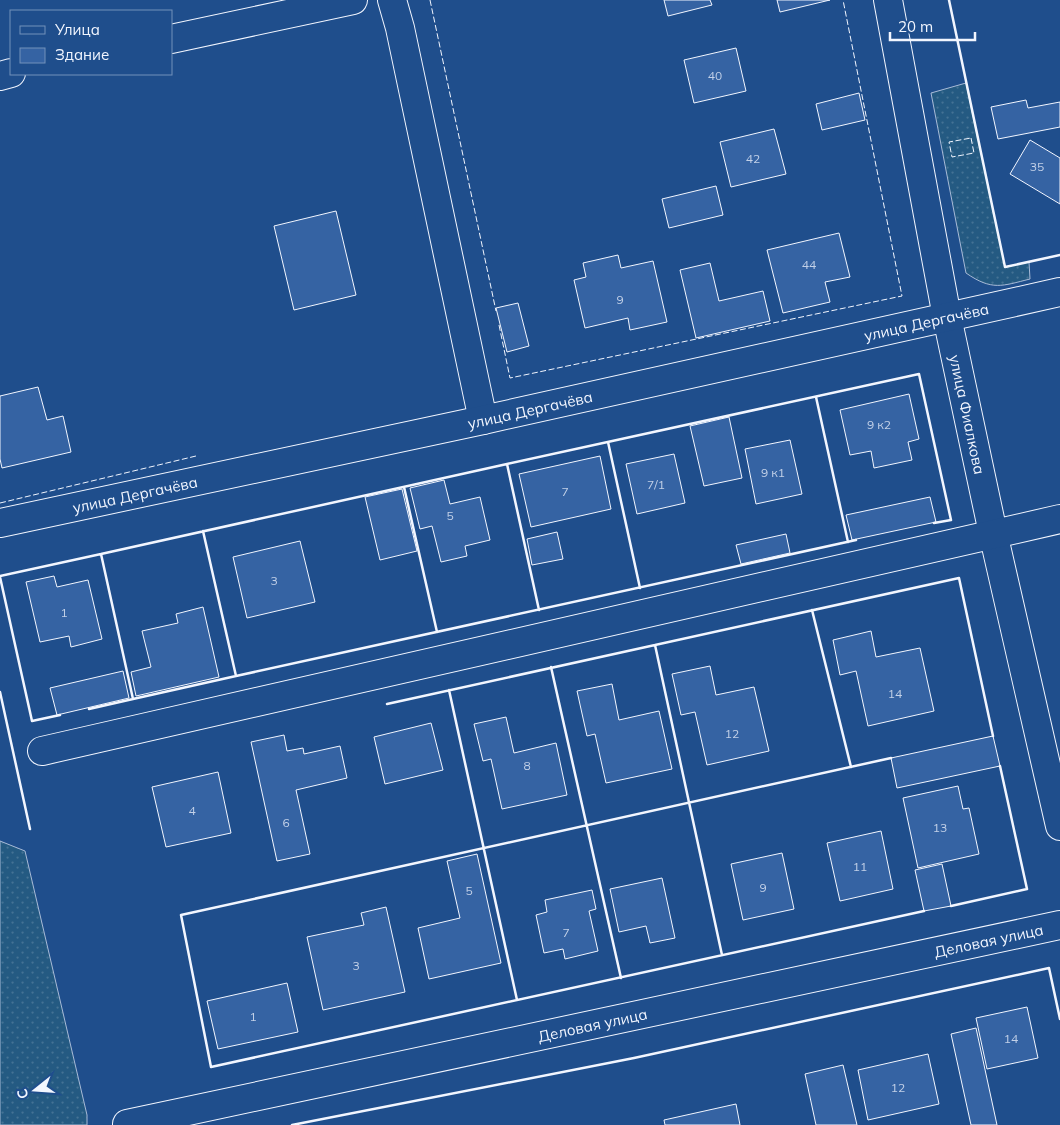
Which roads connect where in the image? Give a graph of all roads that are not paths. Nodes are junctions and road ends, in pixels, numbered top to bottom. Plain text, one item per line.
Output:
1 (353, 0) edge
2 (392, 0) edge
3 (888, 0) edge
4 (172, 39) edge
5 (1060, 292) edge
6 (947, 317) junction
7 (483, 420) junction
8 (1060, 519) edge
9 (0, 523) edge
10 (993, 534) junction
11 (42, 751) dead end
12 (1060, 826) edge
13 (1060, 925) edge
14 (126, 1124) edge

1 - 4 street
2 - 7 street
3 - 6 street, улица Фиалкова
5 - 6 street, улица Дергачёва
6 - 7 street, улица Дергачёва
6 - 10 street, улица Фиалкова
7 - 9 street, улица Дергачёва
8 - 10 street
10 - 11 street
10 - 12 street, улица Фиалкова
13 - 14 street, Деловая улица

